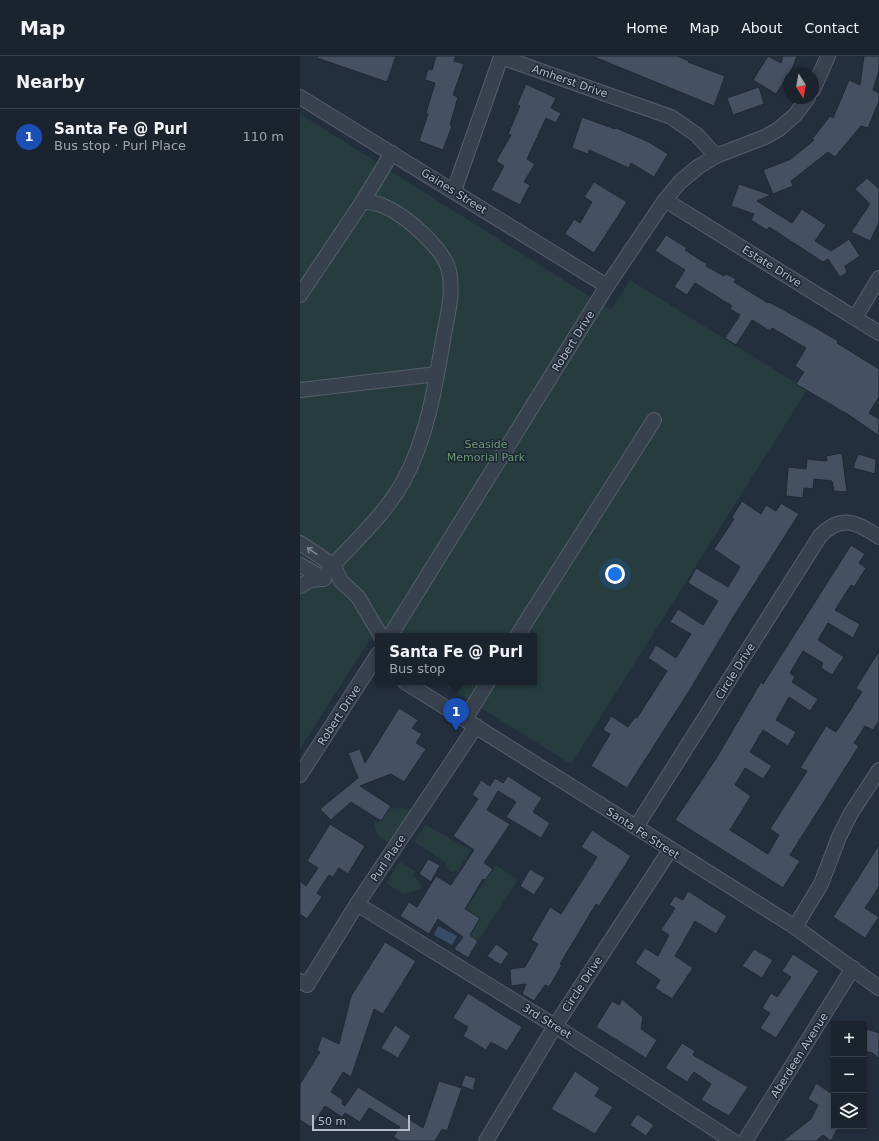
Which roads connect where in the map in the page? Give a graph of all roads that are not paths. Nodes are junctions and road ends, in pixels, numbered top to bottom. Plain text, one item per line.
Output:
1 (828, 56) edge
2 (819, 76) edge
3 (300, 97) edge
4 (803, 104) edge
5 (392, 153) junction
6 (716, 156) junction
7 (454, 191) junction
8 (665, 200) junction
9 (363, 201) junction
10 (879, 278) edge
11 (607, 286) junction
12 (300, 295) edge
13 (855, 318) junction
14 (879, 333) edge
15 (437, 374) junction
16 (300, 390) edge
17 (654, 420) dead end
18 (879, 537) edge
19 (300, 543) edge
20 (333, 565) junction
21 (300, 566) edge
22 (321, 579) junction
23 (341, 581) junction
24 (300, 586) edge
25 (380, 633) edge
26 (392, 633) edge
27 (519, 633) edge
28 (375, 662) edge
29 (409, 685) edge
30 (487, 685) edge
31 (470, 723) junction
32 (879, 770) edge
33 (300, 775) edge
34 (636, 828) junction
35 (670, 850) junction
36 (357, 904) junction
37 (795, 927) junction
38 (853, 968) junction
39 (300, 981) edge
40 (879, 988) edge
41 (556, 1026) junction
42 (486, 1141) edge
43 (734, 1141) edge
44 (745, 1141) edge

1 - 2 street
3 - 5 street, Gaines Street
4 - 6 street, Robert Drive
5 - 7 street, Gaines Street
5 - 9 street
6 - 7 street, Amherst Drive
6 - 8 street, Robert Drive
7 - 11 street, Gaines Street
8 - 11 street, Robert Drive
8 - 13 street, Estate Drive
9 - 12 street
9 - 15 street
10 - 13 street
11 - 26 street, Robert Drive
13 - 14 street, Estate Drive
15 - 16 street
15 - 20 street
17 - 27 street
18 - 34 street, Circle Drive
20 -> 19 street
20 - 22 street
20 - 23 street
21 - 22 street
22 - 23 street
22 - 24 street
23 - 25 street
28 - 33 street, Robert Drive
29 - 31 street, Santa Fe Street
30 - 31 street, Purl Place
31 - 34 street, Santa Fe Street
31 - 36 street, Purl Place
32 - 37 street
34 - 35 street, Santa Fe Street
35 - 37 street, Santa Fe Street
35 - 41 street, Circle Drive
36 - 39 street, Purl Place
36 - 41 street, 3rd Street
37 - 38 street, Santa Fe Street
38 - 40 street, Santa Fe Street
38 - 44 street, Aberdeen Avenue
41 - 42 street, Circle Drive
41 - 43 street, 3rd Street

